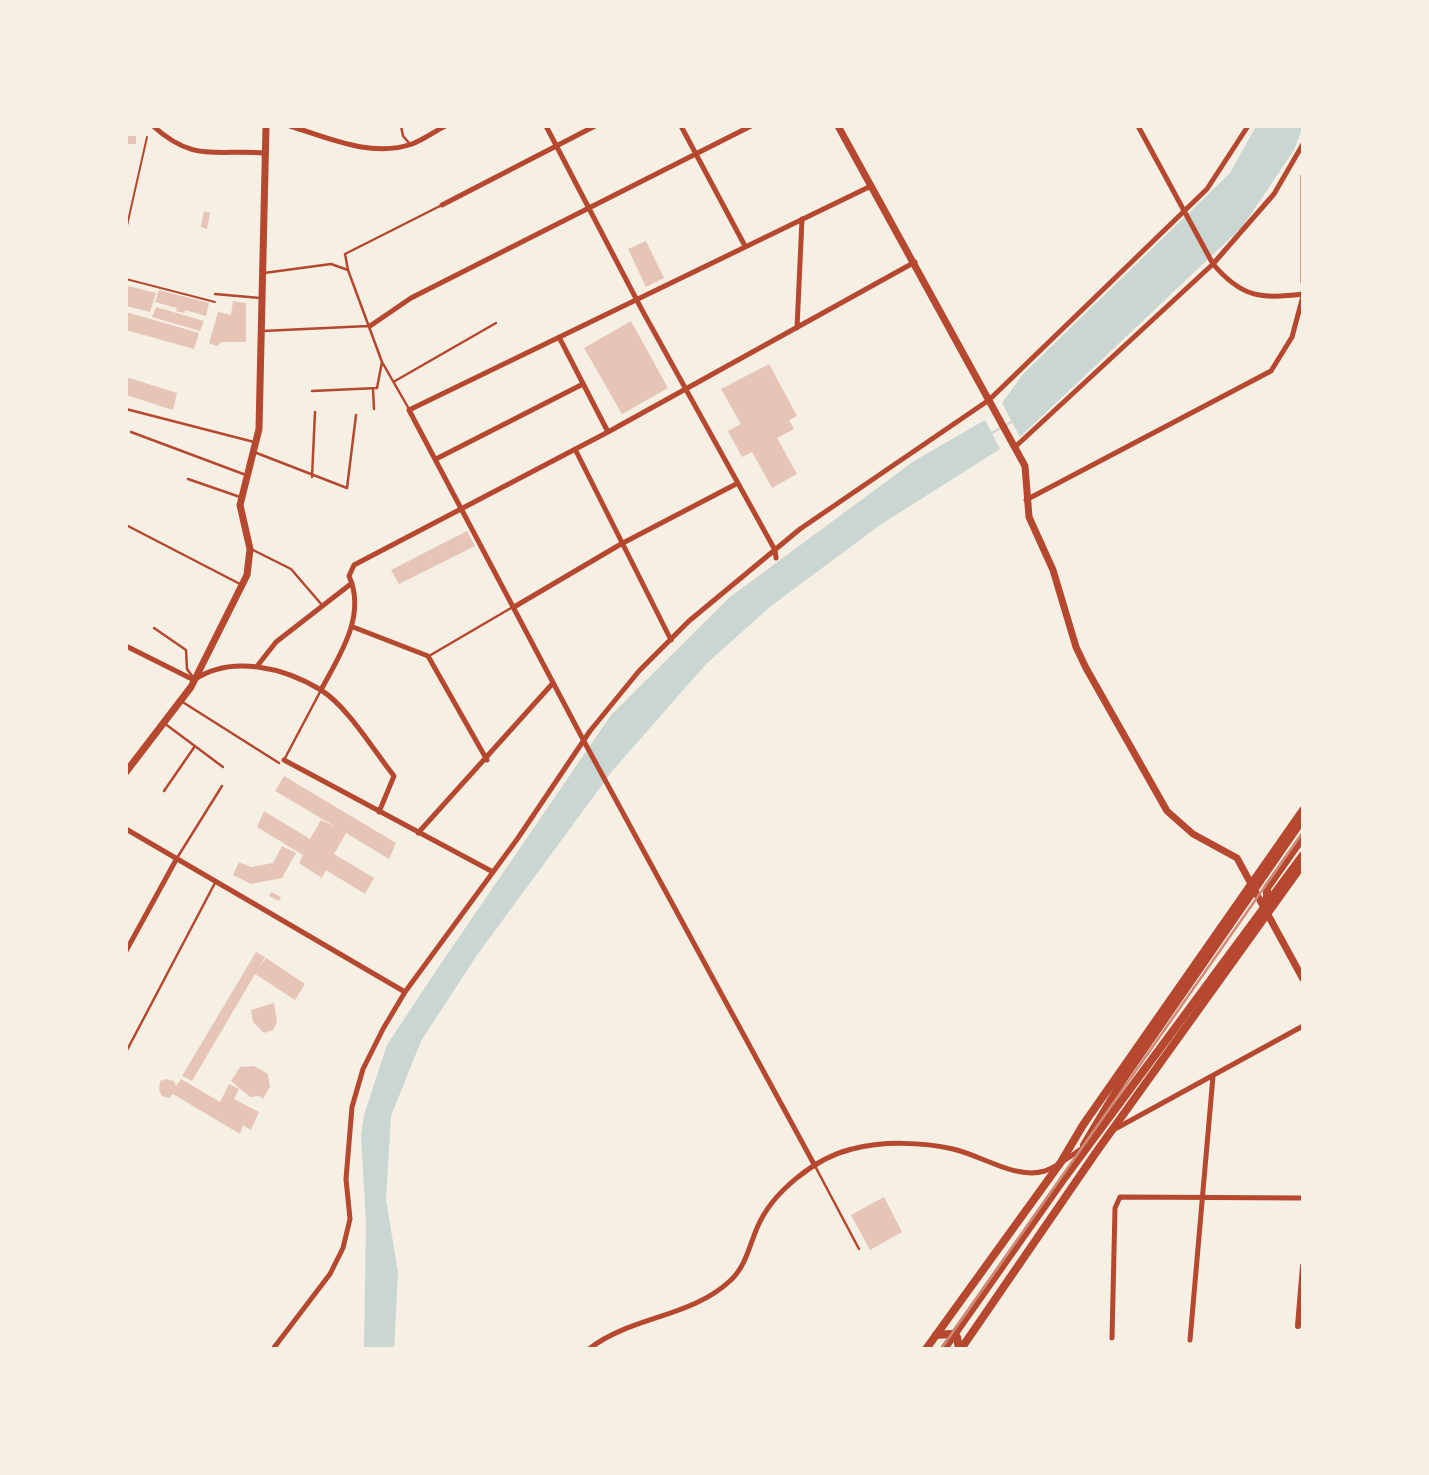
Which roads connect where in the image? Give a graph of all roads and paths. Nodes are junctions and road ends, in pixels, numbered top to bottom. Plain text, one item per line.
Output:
1 (153, 126) edge
2 (267, 126) edge
3 (290, 126) edge
4 (401, 126) edge
5 (445, 126) edge
6 (546, 126) edge
7 (595, 126) edge
8 (681, 126) edge
9 (751, 126) edge
10 (838, 126) edge
11 (1138, 126) edge
12 (1248, 126) edge
13 (147, 137) dead end
14 (411, 144) junction
15 (1303, 144) edge
16 (557, 146) junction
17 (265, 153) junction
18 (696, 155) junction
19 (1303, 176) edge
20 (871, 186) junction
21 (442, 205) joint
22 (590, 209) junction
23 (1185, 214) junction
24 (802, 219) junction
25 (126, 230) edge
26 (746, 246) junction
27 (915, 262) junction
28 (1211, 262) junction
29 (348, 270) junction
30 (264, 273) junction
31 (126, 279) edge
32 (1303, 282) edge
33 (215, 295) dead end
34 (1303, 295) edge
35 (638, 298) junction
36 (264, 299) junction
37 (215, 302) dead end
38 (496, 323) dead end
39 (370, 326) junction
40 (797, 328) junction
41 (263, 331) junction
42 (559, 337) junction
43 (382, 362) junction
44 (395, 381) junction
45 (583, 384) junction
46 (373, 389) junction
47 (685, 390) junction
48 (312, 391) dead end
49 (989, 400) junction
50 (126, 409) edge
51 (374, 409) dead end
52 (409, 410) junction
53 (315, 412) dead end
54 (356, 415) dead end
55 (131, 432) dead end
56 (608, 432) junction
57 (257, 443) junction
58 (1014, 445) junction
59 (575, 449) junction
60 (254, 452) junction
61 (436, 459) junction
62 (247, 475) junction
63 (312, 477) junction
64 (188, 479) dead end
65 (738, 483) junction
66 (240, 497) junction
67 (1026, 500) junction
68 (463, 510) junction
69 (126, 525) edge
70 (621, 544) junction
71 (250, 549) junction
72 (775, 550) junction
73 (776, 558) dead end
74 (352, 583) junction
75 (243, 586) junction
76 (322, 605) junction
77 (514, 607) junction
78 (353, 627) junction
79 (154, 628) dead end
80 (670, 640) junction
81 (126, 646) edge
82 (428, 656) junction
83 (258, 666) junction
84 (194, 680) junction
85 (553, 682) junction
86 (321, 690) junction
87 (180, 701) junction
88 (164, 723) junction
89 (585, 743) junction
90 (194, 746) junction
91 (487, 760) junction
92 (281, 761) junction
93 (223, 767) dead end
94 (126, 772) edge
95 (222, 786) dead end
96 (164, 791) dead end
97 (1303, 810) edge
98 (379, 812) junction
99 (1303, 820) edge
100 (126, 830) edge
101 (418, 833) junction
102 (1303, 836) edge
103 (1303, 855) edge
104 (177, 858) junction
105 (1303, 864) edge
106 (493, 872) junction
107 (216, 881) junction
108 (1252, 885) junction
109 (1267, 888) junction
110 (1267, 914) junction
111 (126, 951) edge
112 (1303, 979) edge
113 (405, 992) junction
114 (1160, 1015) junction
115 (1303, 1026) edge
116 (1183, 1032) junction
117 (126, 1052) edge
118 (1213, 1076) junction
119 (1111, 1131) junction
120 (1061, 1162) junction
121 (815, 1166) junction
122 (1065, 1177) junction
123 (1202, 1197) junction
124 (1303, 1198) edge
125 (859, 1249) dead end
126 (1303, 1266) edge
127 (1298, 1326) dead end
128 (936, 1335) junction
129 (1112, 1338) dead end
130 (1190, 1340) dead end
131 (273, 1349) edge
132 (589, 1349) edge
133 (926, 1349) edge
134 (944, 1349) edge
135 (960, 1349) edge

1 - 17 street
2 - 17 main road
3 - 14 street
4 - 14 lane
5 - 14 street
6 - 16 street
7 - 16 street
8 - 18 street
9 - 18 street
10 - 20 main road
11 - 23 street
12 - 23 street
13 - 25 path
15 - 28 street
16 - 21 street
16 - 22 street
17 - 30 main road
18 - 22 street
18 - 26 street
19 - 32 street
20 - 24 street
20 - 27 main road
21 - 29 lane
22 - 35 street
22 - 39 street
23 - 28 street
23 - 49 street
24 - 26 street
24 - 40 street
26 - 35 street
27 - 40 street
27 - 49 main road
28 - 34 street
28 - 58 street
29 - 30 lane
29 - 39 lane
30 - 36 main road
31 - 37 path
33 - 36 lane
34 - 67 street
35 - 42 street
35 - 47 street
36 - 41 main road
38 - 44 lane
39 - 41 lane
39 - 43 lane
40 - 47 street
41 - 57 main road
42 - 45 street
42 - 52 street
43 - 44 lane
43 - 46 lane
44 - 52 lane
45 - 56 street
45 - 61 street
46 - 48 lane
46 - 51 lane
47 - 56 street
47 - 65 street
49 - 58 main road
49 - 72 street
50 - 57 lane
52 - 61 street
53 - 63 lane
54 - 63 lane
55 - 62 lane
56 - 59 street
57 - 60 main road
58 - 67 main road
59 - 68 street
59 - 70 street
60 - 62 main road
60 - 63 lane
61 - 68 street
62 - 66 main road
64 - 66 lane
65 - 70 street
65 - 72 street
66 - 71 main road
67 - 108 main road
68 - 74 street
68 - 77 street
69 - 75 lane
70 - 77 street
70 - 80 street
71 - 75 main road
71 - 76 lane
72 - 73 street
72 - 80 street
74 - 76 street
74 - 78 street
75 - 84 main road
76 - 83 street
77 - 82 lane
77 - 85 street
78 - 82 street
78 - 86 street
79 - 84 lane
80 - 89 street
81 - 84 street
82 - 91 street
83 - 84 street
83 - 86 street
84 - 87 main road
85 - 89 street
85 - 91 street
86 - 92 lane
86 - 98 street
87 - 88 main road
87 - 92 lane
88 - 90 lane
88 - 94 main road
89 - 106 street
89 - 121 street
90 - 93 lane
90 - 96 lane
91 - 101 street
92 - 98 street
95 - 104 lane
97 - 108 main road
98 - 101 street
99 - 122 main road
100 - 104 street
101 - 106 street
102 - 109 main road
103 - 122 main road
104 - 107 street
104 - 111 street
105 - 110 main road
106 - 113 street
107 - 113 street
107 - 117 lane
108 - 109 main road
108 - 110 main road
108 - 114 main road
109 - 110 main road
110 - 112 main road
110 - 116 main road
113 - 131 street
114 - 116 main road
114 - 120 main road
115 - 118 street
116 - 119 main road
118 - 119 street
118 - 123 street
119 - 120 street
119 - 135 main road
120 - 121 street
120 - 128 main road
121 - 125 lane
121 - 132 street
122 - 134 main road
123 - 124 street
123 - 129 street
123 - 130 street
126 - 127 street
128 - 133 main road
128 - 135 main road

